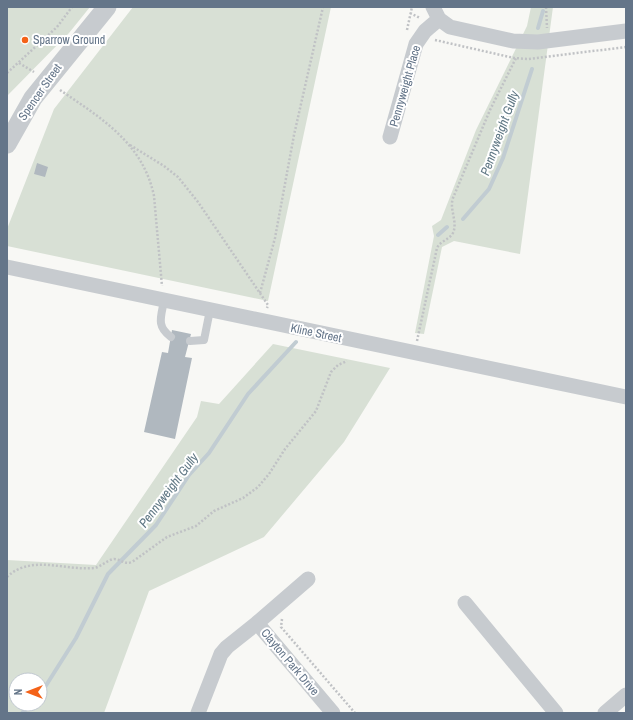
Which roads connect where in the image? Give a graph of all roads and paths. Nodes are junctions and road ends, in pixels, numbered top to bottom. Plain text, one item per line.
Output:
1 (72, 7) edge
2 (108, 7) edge
3 (323, 7) edge
4 (412, 7) edge
5 (546, 7) edge
6 (436, 13) edge
7 (407, 30) dead end
8 (626, 31) edge
9 (547, 41) junction
10 (516, 58) dead end
11 (19, 62) junction
12 (7, 73) edge
13 (46, 80) junction
14 (390, 137) dead end
15 (7, 144) edge
16 (128, 144) junction
17 (7, 267) edge
18 (260, 293) junction
19 (164, 301) junction
20 (210, 310) junction
21 (264, 322) junction
22 (171, 337) dead end
23 (190, 341) dead end
24 (415, 353) junction
25 (347, 361) dead end
26 (626, 398) edge
27 (7, 577) edge
28 (308, 579) dead end
29 (465, 603) dead end
30 (273, 609) junction
31 (257, 623) junction
32 (626, 695) edge
33 (198, 713) edge
34 (333, 713) edge
35 (354, 713) edge
36 (556, 713) edge
37 (605, 713) edge

1 - 11 path
2 - 13 street, Spencer Street
3 - 18 path
4 - 7 path
5 - 9 path
6 - 9 street
6 - 14 street, Pennyweight Place
8 - 9 street
10 - 24 path
11 - 12 path
11 - 13 path
13 - 15 street, Spencer Street
13 - 16 path
16 - 18 path
16 - 19 path
17 - 19 street, Kline Street
18 - 21 path
19 - 20 street, Kline Street
19 - 22 lane
20 - 21 street, Kline Street
20 - 23 lane
21 - 24 street, Kline Street
24 - 26 street, Kline Street
25 - 27 path
28 - 30 street
29 - 36 street
30 - 31 street
30 - 35 path
31 - 33 street, Clayton Park Drive
31 - 34 street, Clayton Park Drive
32 - 37 street

